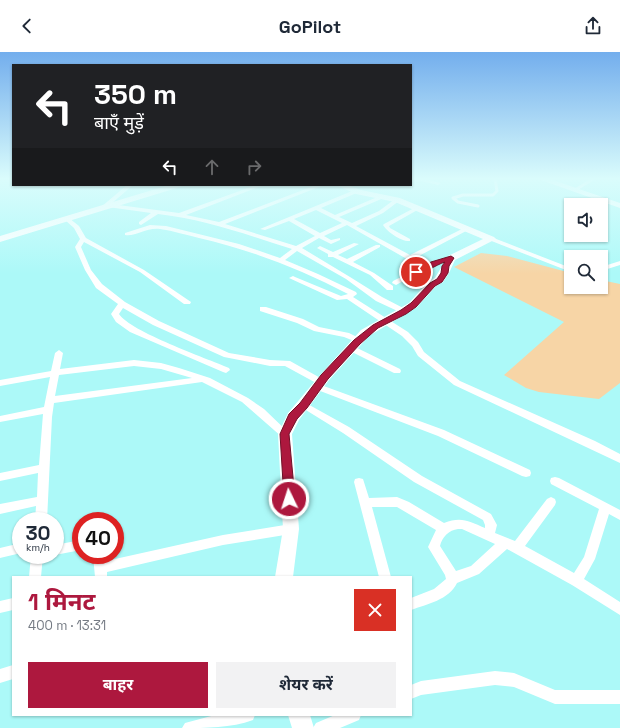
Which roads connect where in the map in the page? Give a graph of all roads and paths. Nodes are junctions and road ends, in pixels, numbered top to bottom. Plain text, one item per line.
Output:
1 (94, 211) edge
2 (141, 211) edge
3 (190, 211) edge
4 (263, 211) edge
5 (311, 211) edge
6 (322, 211) edge
7 (349, 211) edge
8 (383, 211) edge
9 (413, 211) edge
10 (424, 211) edge
11 (156, 212) junction
12 (177, 215) junction
13 (334, 217) junction
14 (169, 218) dead end
15 (67, 219) junction
16 (288, 220) junction
17 (141, 223) dead end
18 (185, 224) junction
19 (349, 225) junction
20 (263, 229) dead end
21 (466, 229) junction
22 (219, 230) junction
23 (127, 234) dead end
24 (319, 235) junction
25 (0, 239) edge
26 (83, 239) junction
27 (338, 239) dead end
28 (408, 240) dead end
29 (491, 240) junction
30 (331, 242) junction
31 (356, 244) dead end
32 (378, 246) dead end
33 (296, 248) junction
34 (320, 248) junction
35 (308, 253) junction
36 (333, 254) junction
37 (410, 258) junction
38 (451, 258) junction
39 (281, 260) junction
40 (320, 261) junction
41 (347, 262) junction
42 (620, 263) edge
43 (426, 267) junction
44 (564, 267) edge
45 (608, 267) edge
46 (293, 278) dead end
47 (364, 289) junction
48 (350, 296) junction
49 (187, 302) dead end
50 (122, 304) junction
51 (263, 309) dead end
52 (404, 312) junction
53 (386, 322) junction
54 (355, 344) junction
55 (59, 353) dead end
56 (226, 370) dead end
57 (397, 371) dead end
58 (55, 373) junction
59 (201, 380) junction
60 (0, 383) edge
61 (319, 385) junction
62 (49, 405) junction
63 (304, 406) junction
64 (0, 419) edge
65 (284, 434) junction
66 (620, 459) edge
67 (45, 468) junction
68 (526, 473) dead end
69 (0, 477) edge
70 (555, 481) dead end
71 (359, 482) dead end
72 (43, 500) junction
73 (551, 502) dead end
74 (365, 503) junction
75 (605, 508) junction
76 (0, 509) edge
77 (42, 512) edge
78 (620, 515) edge
79 (291, 529) junction
80 (444, 529) junction
81 (489, 536) junction
82 (505, 543) junction
83 (517, 548) junction
84 (12, 550) edge
85 (0, 553) edge
86 (36, 564) edge
87 (101, 572) edge
88 (35, 576) edge
89 (284, 576) edge
90 (385, 576) edge
91 (453, 578) junction
92 (576, 580) junction
93 (12, 604) edge
94 (412, 604) edge
95 (0, 607) edge
96 (620, 608) edge
97 (12, 672) edge
98 (0, 676) edge
99 (412, 692) edge
100 (620, 696) edge
101 (244, 716) edge
102 (299, 716) edge
103 (351, 716) edge
104 (190, 728) edge
105 (303, 728) edge
106 (321, 728) edge

1 - 15 street
2 - 11 street
3 - 12 street
4 - 22 street
5 - 16 street
6 - 13 street
7 - 13 street
8 - 19 street
9 - 28 street
10 - 21 street
11 - 12 street
11 - 17 street
12 - 14 street
12 - 18 street
13 - 19 street
15 - 25 street
15 - 26 street
16 - 20 street
16 - 24 street
18 - 22 street
18 - 22 street
18 - 23 street
19 - 24 street
19 - 37 street
21 - 29 street
21 - 37 street
22 - 33 street
22 - 39 street
24 - 30 street
24 - 33 street
26 - 49 street
26 - 50 street
27 - 30 street
29 - 38 street
29 - 44 street
30 - 34 street
31 - 36 street
32 - 41 street
33 - 35 street
33 - 39 street
34 - 35 street
34 - 36 street
35 - 40 street
36 - 40 street
36 - 41 street
37 - 43 street
38 - 43 street
38 - 52 street
39 - 48 street
40 - 47 street
41 - 43 street
42 - 45 street
46 - 48 street
47 - 48 street
47 - 52 street
48 - 53 street
50 - 56 street
50 - 61 street
51 - 54 street
52 - 53 street
53 - 54 street
53 - 66 street
54 - 57 street
54 - 61 street
55 - 58 street
58 - 59 street
58 - 60 street
58 - 62 street
59 - 62 street
59 - 65 street
61 - 63 street
61 - 68 street
62 - 64 street
62 - 67 street
63 - 65 street
63 - 81 street
65 - 79 street
67 - 69 street
67 - 72 street
70 - 75 street
71 - 74 street
72 - 76 street
72 - 77 street
73 - 83 street
74 - 80 street
74 - 90 street
75 - 78 street
75 - 92 street
79 - 87 street
79 - 89 street
80 - 81 street
80 - 91 street
81 - 82 street
82 - 83 street
82 - 91 street
83 - 92 street
84 - 85 street
86 - 88 street
91 - 94 street
92 - 96 street
93 - 95 street
97 - 98 street
99 - 100 street
101 - 104 street
102 - 105 street
103 - 106 street

